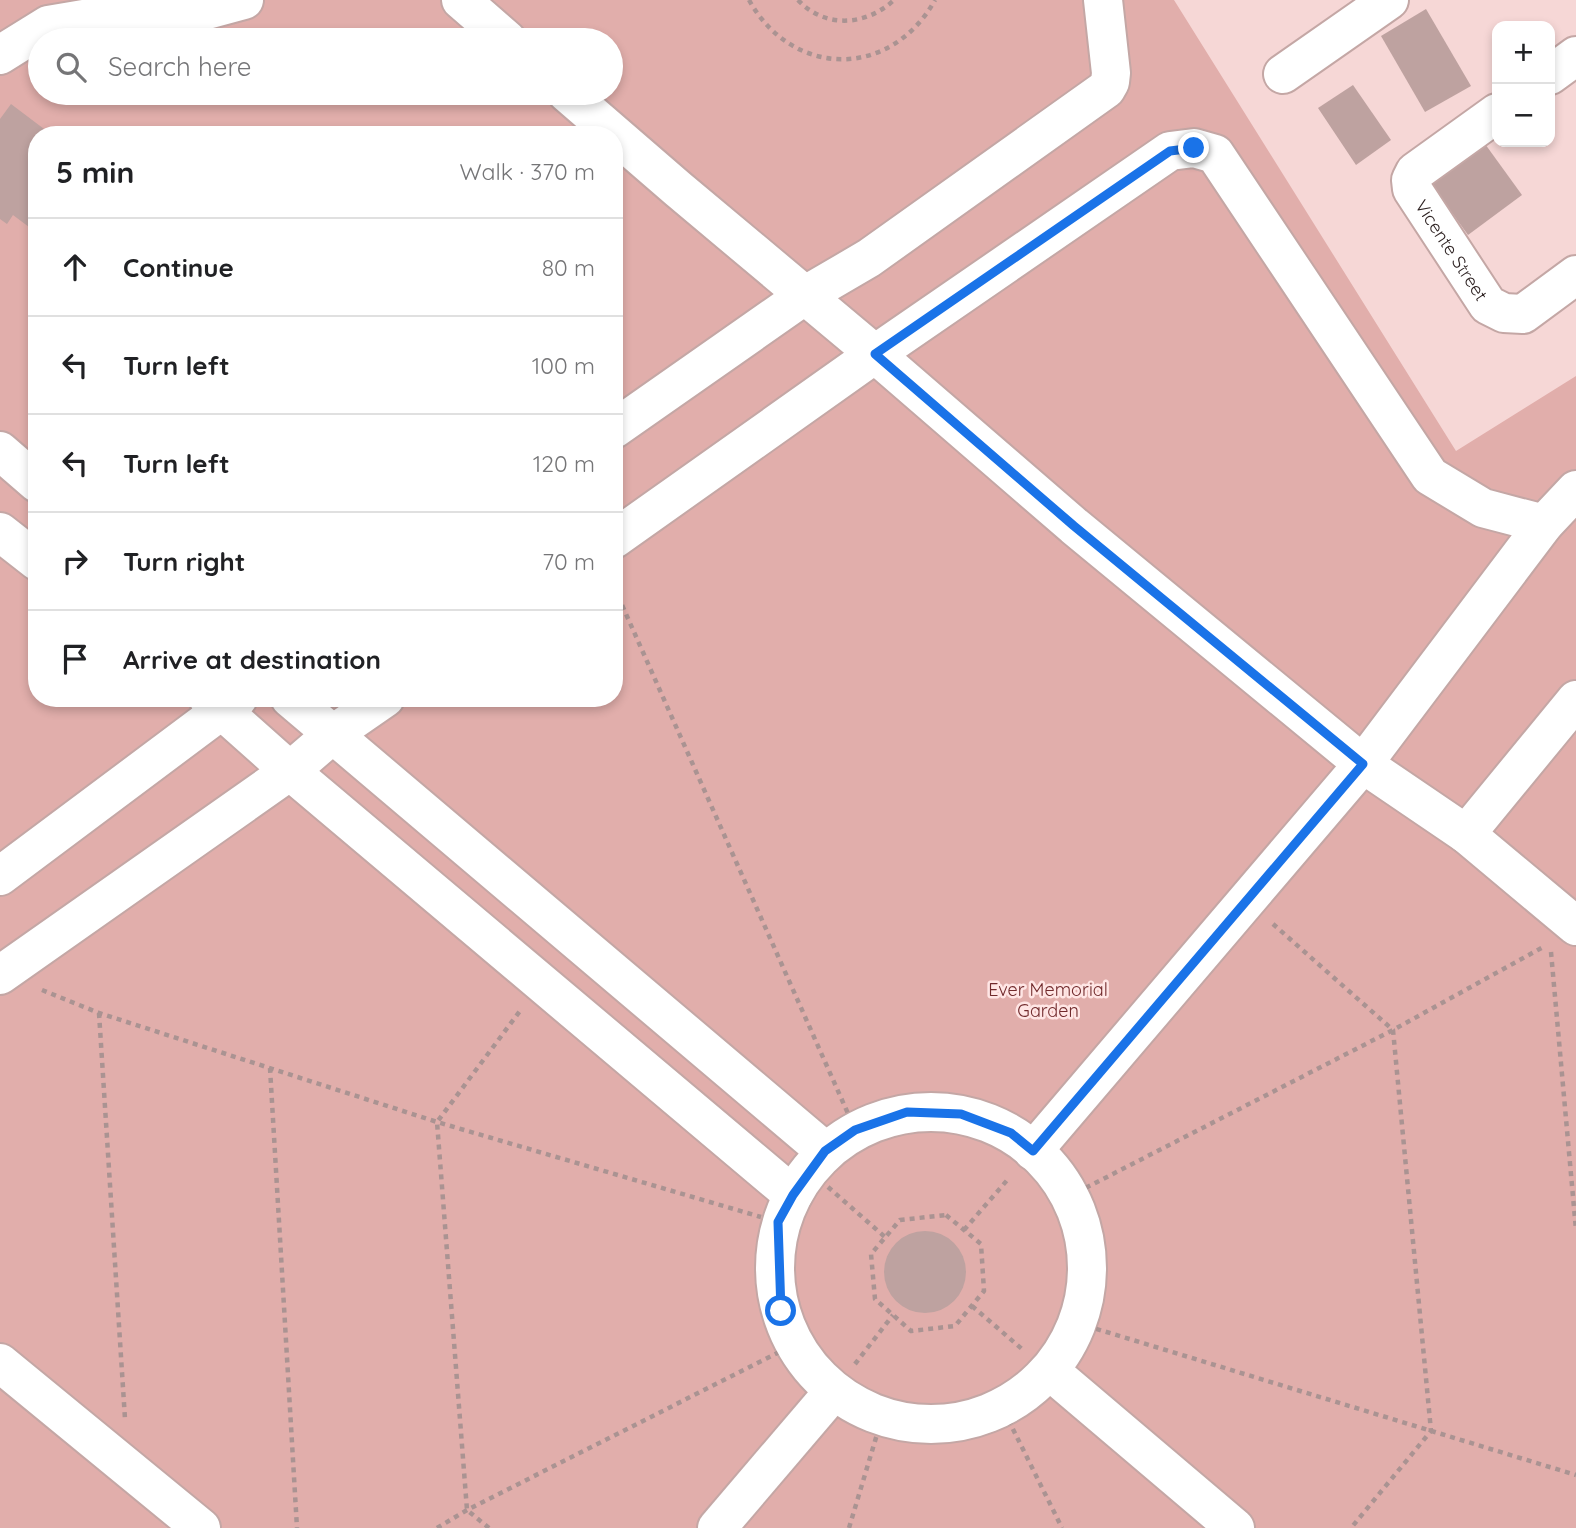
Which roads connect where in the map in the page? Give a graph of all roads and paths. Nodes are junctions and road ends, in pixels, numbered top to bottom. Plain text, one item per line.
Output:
1 (244, 0) edge
2 (461, 0) edge
3 (749, 0) edge
4 (798, 0) edge
5 (894, 0) edge
6 (935, 0) edge
7 (1103, 0) edge
8 (1389, 0) edge
9 (43, 28) edge
10 (493, 28) edge
11 (28, 38) edge
12 (0, 55) edge
13 (1576, 56) edge
14 (1555, 71) edge
15 (1283, 74) dead end
16 (582, 105) edge
17 (1492, 117) edge
18 (606, 126) edge
19 (623, 140) edge
20 (1576, 275) edge
21 (804, 296) junction
22 (875, 354) junction
23 (623, 423) edge
24 (0, 451) edge
25 (28, 475) edge
26 (1576, 490) edge
27 (1544, 524) junction
28 (0, 532) edge
29 (623, 533) edge
30 (28, 554) edge
31 (623, 614) edge
32 (1576, 700) edge
33 (217, 707) edge
34 (228, 707) edge
35 (301, 707) edge
36 (372, 707) edge
37 (333, 734) junction
38 (1363, 764) junction
39 (290, 771) junction
40 (1466, 834) junction
41 (0, 876) edge
42 (1246, 900) junction
43 (1571, 910) edge
44 (1, 975) edge
45 (541, 983) junction
46 (99, 1013) junction
47 (1393, 1030) junction
48 (270, 1068) junction
49 (437, 1122) junction
50 (1033, 1151) junction
51 (812, 1174) junction
52 (1068, 1198) junction
53 (964, 1230) junction
54 (1576, 1230) edge
55 (885, 1237) junction
56 (972, 1306) junction
57 (893, 1315) junction
58 (1077, 1324) junction
59 (795, 1344) junction
60 (0, 1363) edge
61 (1049, 1371) junction
62 (833, 1392) junction
63 (1004, 1411) junction
64 (881, 1421) junction
65 (1431, 1431) junction
66 (128, 1469) junction
67 (1576, 1475) edge
68 (467, 1510) junction
69 (201, 1528) edge
70 (297, 1528) edge
71 (437, 1528) edge
72 (489, 1528) edge
73 (718, 1528) edge
74 (849, 1528) edge
75 (1062, 1528) edge
76 (1235, 1528) edge
77 (1351, 1528) edge

1 - 9 street
2 - 10 street
3 - 6 path
4 - 5 path
7 - 21 street
8 - 15 street
11 - 12 street
13 - 14 street
16 - 18 street
17 - 20 street, Vicente Street
19 - 21 street
21 - 22 street
21 - 23 street
22 - 27 street
22 - 29 street
22 - 38 street
24 - 25 street
26 - 27 street
27 - 38 street
28 - 30 street
31 - 51 path
32 - 40 street
33 - 41 street
34 - 39 street
35 - 37 street
36 - 37 street
37 - 39 street
37 - 51 street
38 - 40 street
38 - 42 street
39 - 44 street
39 - 45 street
40 - 43 street
42 - 47 path
42 - 50 street
44 - 46 path
45 - 49 path
45 - 51 street
46 - 48 path
46 - 66 path
47 - 52 path
47 - 54 path
47 - 65 path
48 - 49 path
48 - 70 path
49 - 51 path
49 - 68 path
50 - 51 street
50 - 52 street
50 - 53 path
51 - 55 path
51 - 59 street
52 - 58 street
53 - 55 path
53 - 56 path
55 - 57 path
56 - 57 path
56 - 61 path
57 - 62 path
58 - 61 street
58 - 65 path
59 - 62 street
59 - 68 path
60 - 66 street
61 - 63 street
61 - 76 street
62 - 64 street
62 - 73 street
63 - 64 street
63 - 75 path
64 - 74 path
65 - 67 path
65 - 77 path
66 - 69 street
68 - 71 path
68 - 72 path

